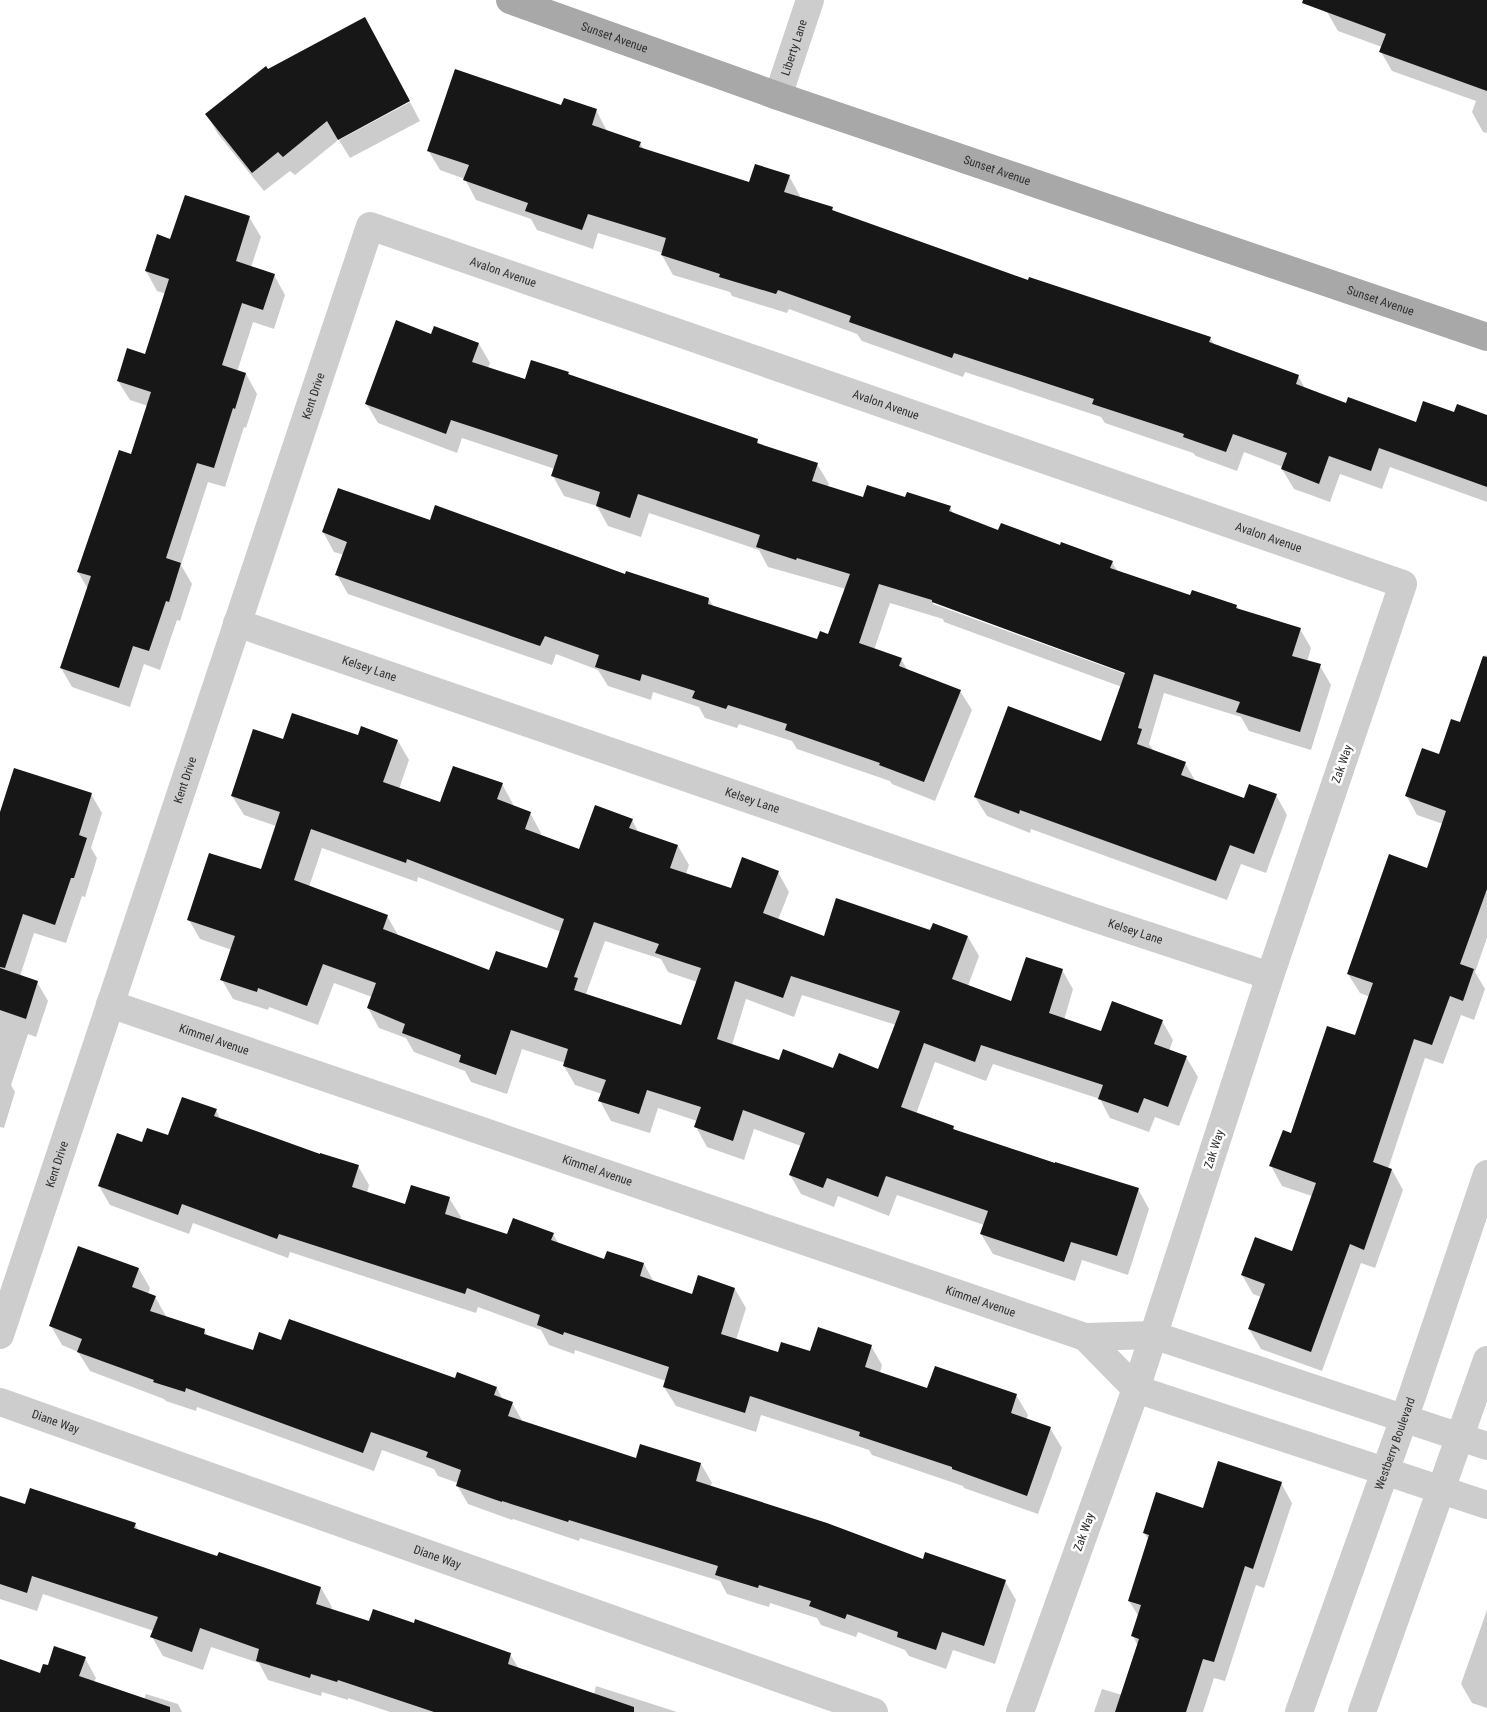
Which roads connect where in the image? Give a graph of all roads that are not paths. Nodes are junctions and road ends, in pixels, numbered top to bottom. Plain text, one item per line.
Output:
1 (510, 0) edge
2 (810, 0) edge
3 (778, 96) junction
4 (370, 226) joint
5 (1487, 336) edge
6 (1403, 584) joint
7 (237, 623) junction
8 (1270, 976) junction
9 (110, 1004) junction
10 (1487, 1174) edge
11 (0, 1335) edge
12 (1154, 1335) junction
13 (1085, 1337) junction
14 (1487, 1360) edge
15 (1136, 1388) junction
16 (0, 1402) edge
17 (1404, 1418) junction
18 (1460, 1436) junction
19 (1487, 1446) edge
20 (1384, 1470) junction
21 (1441, 1489) junction
22 (1487, 1505) edge
23 (874, 1712) edge
24 (1020, 1712) edge
25 (1299, 1712) edge
26 (1362, 1712) edge

1 - 3 main road, Sunset Avenue
2 - 3 street, Liberty Lane
3 - 5 main road, Sunset Avenue
4 - 6 street, Avalon Avenue
4 - 7 street, Kent Drive
6 - 8 street, Zak Way
7 - 8 street, Kelsey Lane
7 - 9 street, Kent Drive
8 - 12 street, Zak Way
9 - 11 street, Kent Drive
9 - 13 street, Kimmel Avenue
10 - 17 street, Westberry Boulevard
12 - 13 street, Kimmel Avenue
12 - 15 street, Zak Way
12 - 17 street, Kimmel Avenue
13 - 15 street, Kimmel Avenue
14 - 18 street
15 - 20 street, Kimmel Avenue
15 - 24 street, Zak Way
16 - 23 street, Diane Way
17 - 18 street, Kimmel Avenue
17 - 20 street, Westberry Boulevard
18 - 19 street, Kimmel Avenue
18 - 21 street
20 - 21 street, Kimmel Avenue
20 - 25 street, Westberry Boulevard
21 - 22 street, Kimmel Avenue
21 - 26 street

